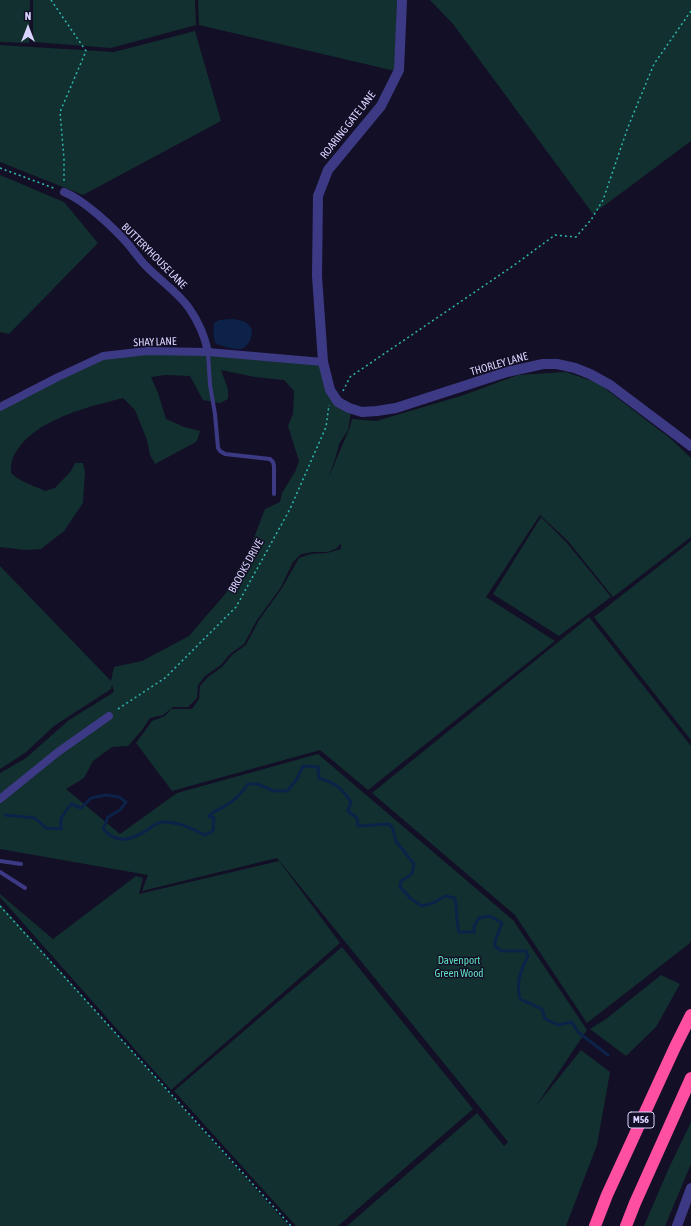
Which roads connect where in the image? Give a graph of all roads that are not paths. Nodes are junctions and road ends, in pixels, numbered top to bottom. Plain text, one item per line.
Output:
1 (402, 0) edge
2 (64, 192) road end
3 (208, 352) junction
4 (323, 362) junction
5 (0, 407) edge
6 (691, 446) edge
7 (274, 494) dead end
8 (109, 716) dead end
9 (0, 799) edge
10 (0, 861) edge
11 (21, 864) dead end
12 (0, 872) edge
13 (25, 888) dead end
14 (691, 1015) edge
15 (691, 1078) edge
16 (691, 1188) edge
17 (595, 1226) edge
18 (626, 1226) edge
19 (676, 1226) edge

1 - 4 street, ROARING GATE LANE
2 - 3 street, BUTTERYHOUSE LANE
3 - 4 street, SHAY LANE
3 - 5 street, SHAY LANE
3 - 7 lane
4 - 6 street, THORLEY LANE
8 - 9 street
10 - 11 lane
12 - 13 lane
14 - 17 highway, M56
15 - 18 highway, M56
16 - 19 street

